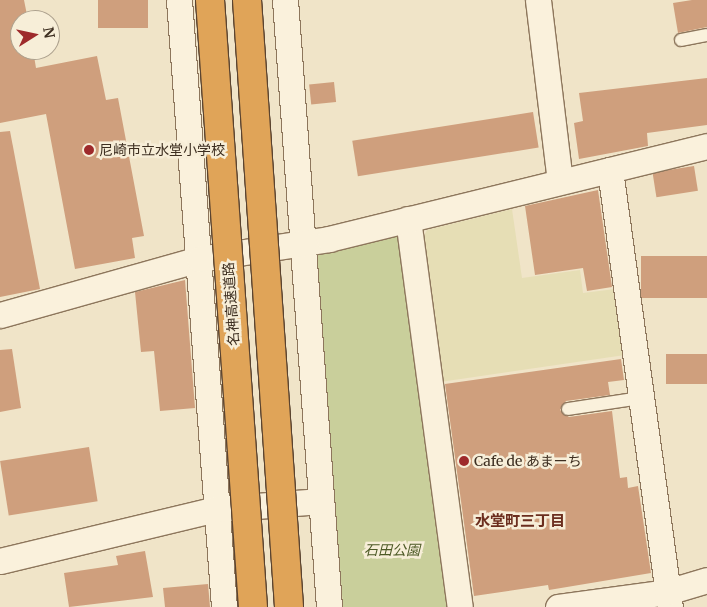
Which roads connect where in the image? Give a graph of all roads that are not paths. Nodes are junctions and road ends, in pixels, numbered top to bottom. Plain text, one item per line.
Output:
1 (179, 0) edge
2 (210, 0) edge
3 (247, 0) edge
4 (285, 0) edge
5 (538, 0) edge
6 (707, 36) edge
7 (681, 40) dead end
8 (707, 146) edge
9 (610, 170) junction
10 (560, 181) junction
11 (408, 219) junction
12 (303, 243) junction
13 (199, 259) junction
14 (0, 315) edge
15 (641, 398) junction
16 (568, 409) dead end
17 (321, 501) junction
18 (217, 509) junction
19 (0, 561) edge
20 (707, 580) edge
21 (669, 600) edge
22 (224, 607) edge
23 (254, 607) edge
24 (289, 607) edge
25 (329, 607) edge
26 (460, 607) edge
27 (558, 607) edge

1 - 13 street
2 - 23 highway, 名神高速道路, bridge
3 - 24 highway, bridge
4 - 12 street
5 - 10 street
6 - 7 lane
8 - 9 street
9 - 10 street
9 - 15 street
10 - 11 street
11 - 12 street
11 - 26 street
12 - 13 street
12 - 17 street
13 - 14 street
13 - 18 street
15 - 16 lane
15 - 21 street
17 - 18 street
17 - 25 street
18 - 19 street
18 - 22 street
20 - 21 street
21 - 27 street

